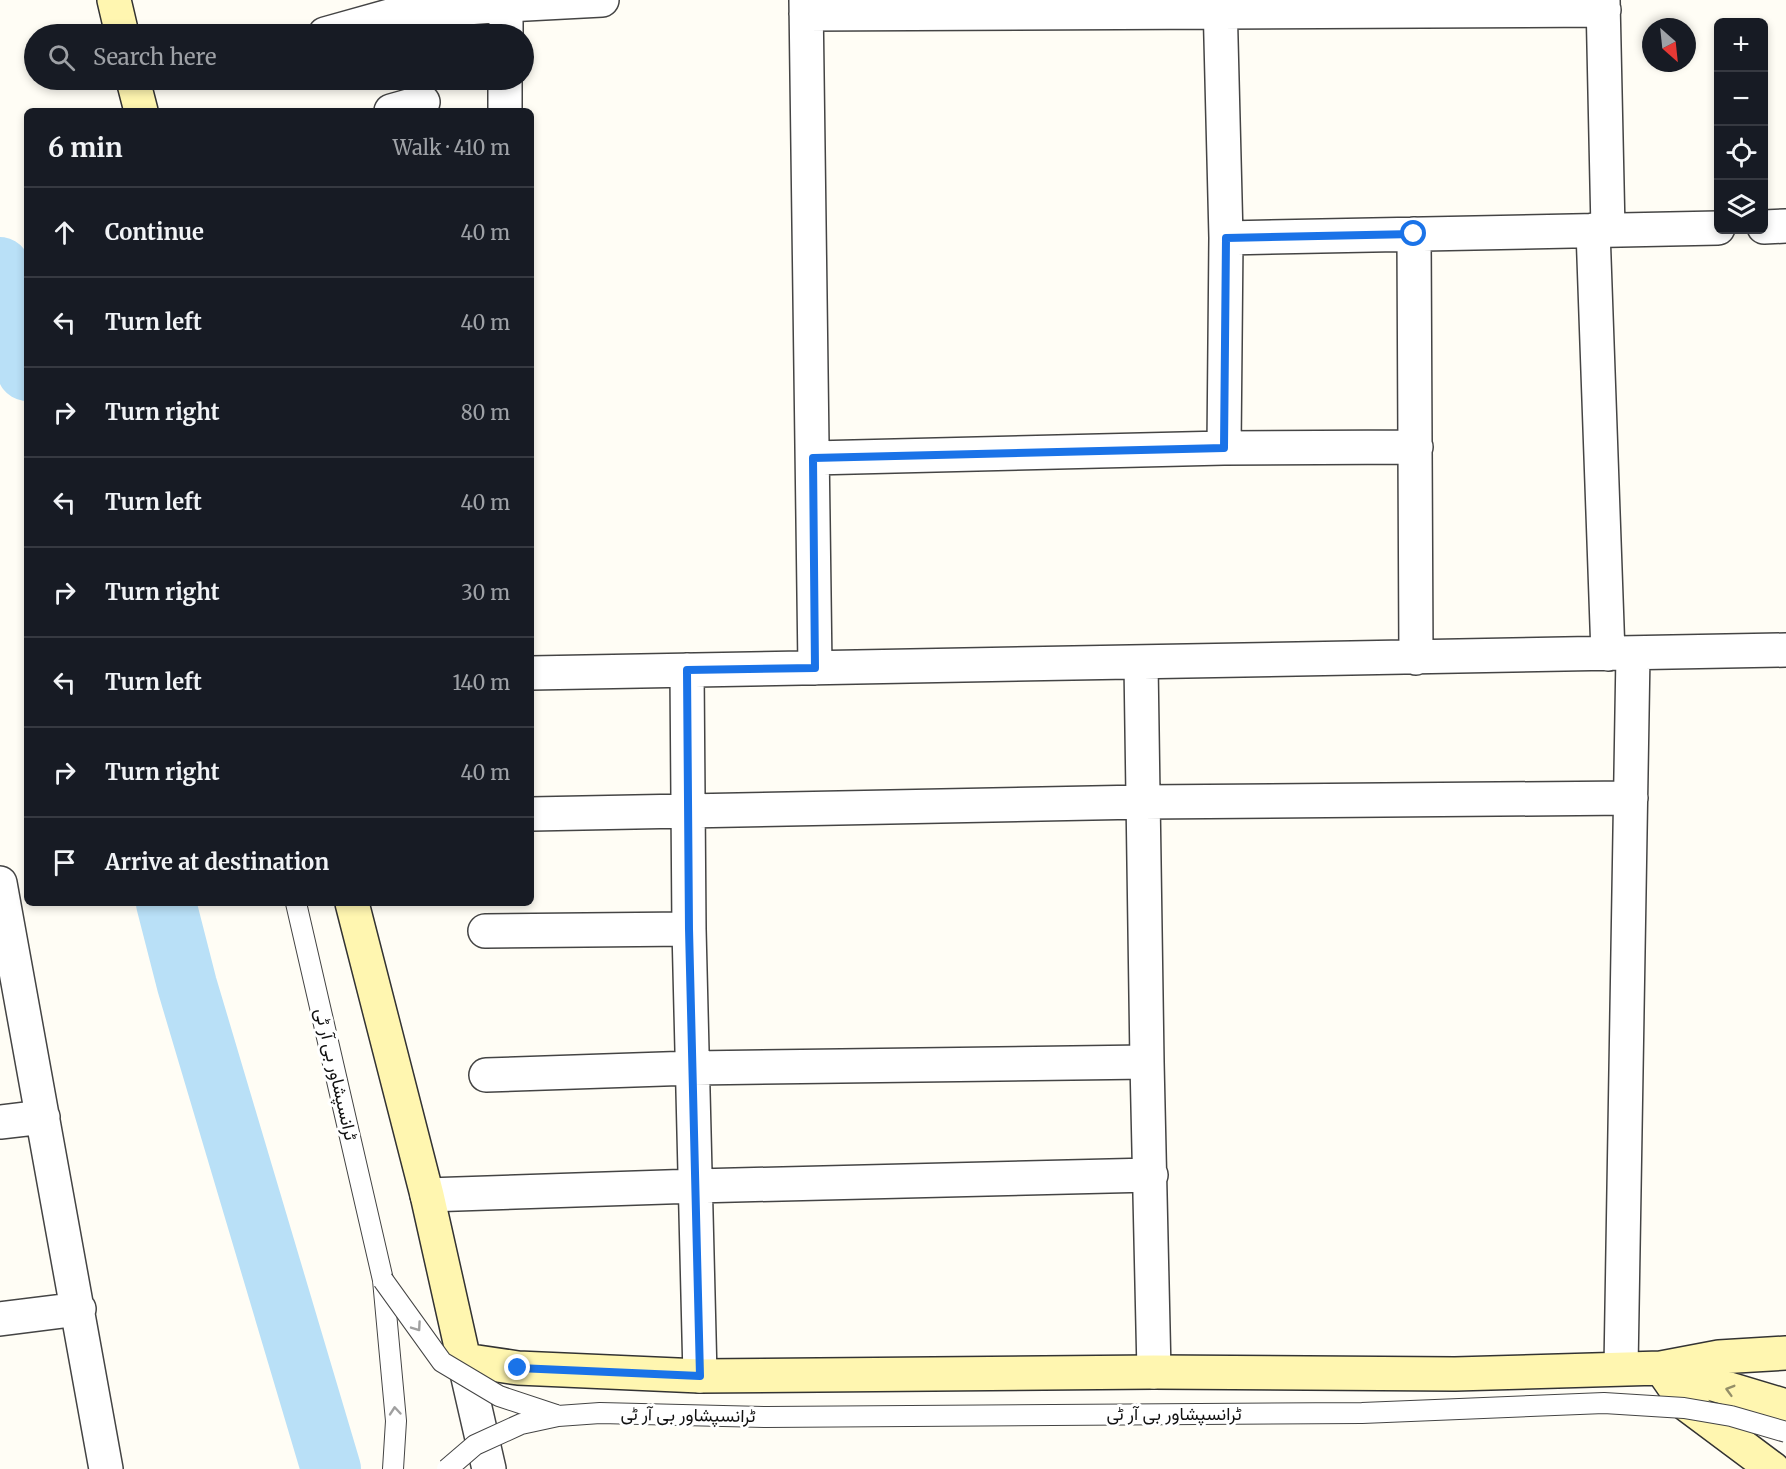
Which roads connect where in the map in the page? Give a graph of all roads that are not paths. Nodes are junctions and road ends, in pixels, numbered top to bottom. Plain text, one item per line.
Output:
1 (114, 0) edge
2 (602, 0) edge
3 (1603, 5) edge
4 (1220, 6) edge
5 (806, 7) edge
6 (506, 13) edge
7 (400, 16) edge
8 (120, 24) edge
9 (367, 24) edge
10 (136, 90) edge
11 (505, 90) edge
12 (422, 97) edge
13 (140, 108) edge
14 (398, 108) edge
15 (505, 108) edge
16 (1786, 226) edge
17 (1768, 227) edge
18 (1714, 228) edge
19 (1600, 230) junction
20 (1414, 234) junction
21 (1226, 238) junction
22 (1416, 447) junction
23 (1224, 448) junction
24 (813, 458) junction
25 (1786, 650) edge
26 (1620, 654) junction
27 (1416, 658) junction
28 (1141, 663) junction
29 (815, 668) junction
30 (687, 670) junction
31 (534, 673) edge
32 (1631, 798) junction
33 (1143, 802) junction
34 (689, 811) junction
35 (534, 814) edge
36 (0, 883) edge
37 (297, 906) edge
38 (353, 906) edge
39 (3, 923) edge
40 (689, 929) junction
41 (485, 931) dead end
42 (1147, 1062) junction
43 (693, 1068) junction
44 (486, 1075) dead end
45 (43, 1117) junction
46 (0, 1122) edge
47 (1151, 1175) junction
48 (696, 1186) junction
49 (427, 1195) junction
50 (383, 1280) junction
51 (79, 1309) junction
52 (0, 1319) edge
53 (1786, 1353) edge
54 (464, 1360) junction
55 (1621, 1368) junction
56 (1661, 1368) junction
57 (1154, 1372) junction
58 (700, 1376) junction
59 (1786, 1406) edge
60 (558, 1416) junction
61 (1786, 1432) edge
62 (106, 1469) edge
63 (393, 1469) edge
64 (447, 1469) edge
65 (489, 1469) edge
66 (1773, 1469) edge

1 - 8 street
2 - 6 street
3 - 4 street
3 - 19 street
4 - 5 street
4 - 21 street
5 - 24 street
6 - 7 street
7 - 9 street
10 - 13 street
11 - 15 street
12 - 14 street
16 - 17 street
18 - 19 street
19 - 20 street
19 - 26 street
20 - 21 street
20 - 22 street
21 - 23 street
22 - 23 street
22 - 27 street
23 - 24 street
24 - 29 street
25 - 26 street
26 - 27 street
26 - 32 street
27 - 28 street
28 - 29 street
28 - 33 street
29 - 30 street
30 - 31 street
30 - 34 street
32 - 33 street
32 - 55 street
33 - 34 street
33 - 42 street
34 - 35 street
34 - 40 street
36 - 39 street
37 - 50 lane, ٹرانسپشاور بی آر ٹی
38 - 49 street
39 - 45 street
40 - 41 street
40 - 43 street
42 - 43 street
42 - 47 street
43 - 44 street
43 - 48 street
45 - 46 street
45 - 51 street
47 - 48 street
47 - 57 street
48 - 49 street
48 - 58 street
49 - 54 street
50 -> 60 lane, ٹرانسپشاور بی آر ٹی, bridge
63 -> 50 lane, ٹرانسپشاور بی آر ٹی
51 - 52 street
51 - 62 street
53 - 56 street
54 - 58 street
54 - 65 street
55 - 56 street
55 - 57 street
59 -> 56 street
56 - 66 street
57 - 58 street
60 - 61 lane, ٹرانسپشاور بی آر ٹی, bridge
60 - 64 lane, ٹرانسپشاور بی آر ٹی, bridge

